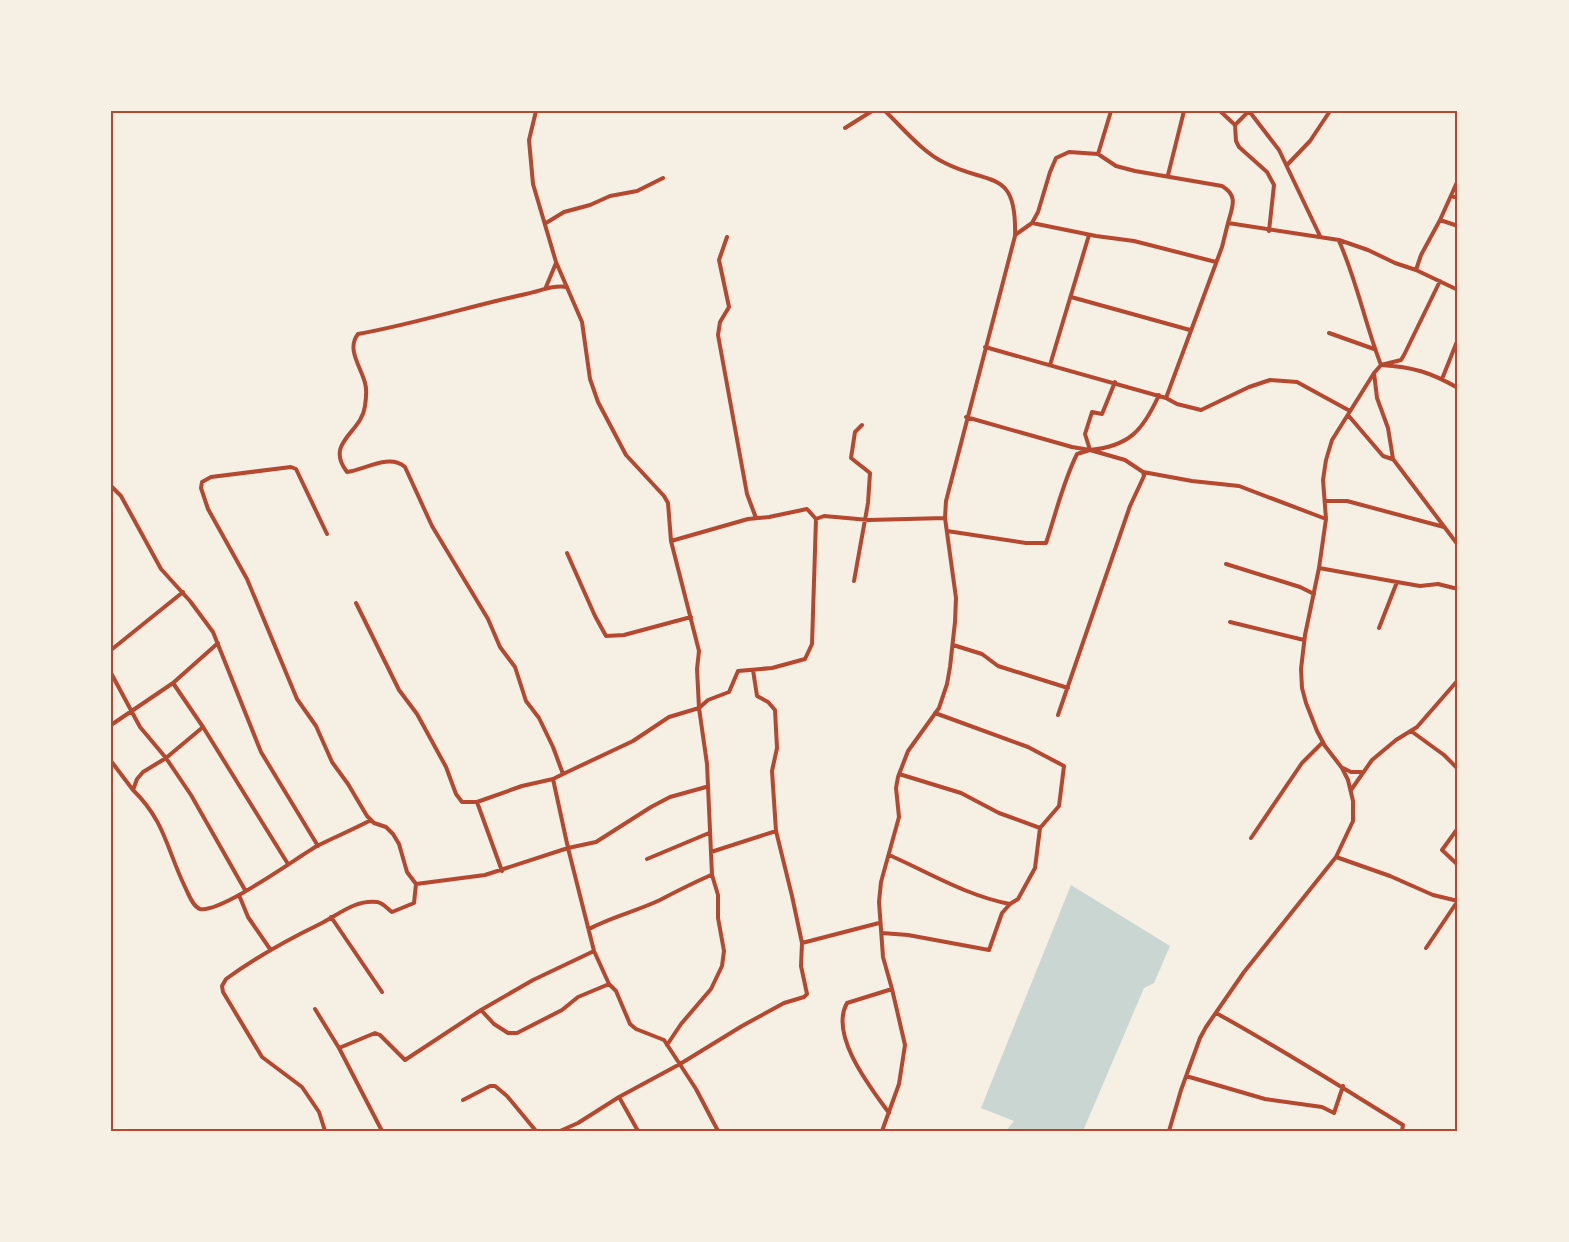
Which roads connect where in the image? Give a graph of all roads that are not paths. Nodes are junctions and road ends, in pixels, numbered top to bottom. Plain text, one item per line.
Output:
1 (536, 111) edge
2 (872, 111) edge
3 (885, 111) edge
4 (1111, 111) edge
5 (1184, 111) edge
6 (1220, 111) edge
7 (1330, 111) edge
8 (1235, 125) junction
9 (845, 128) dead end
10 (1098, 154) junction
11 (1287, 165) junction
12 (1168, 176) junction
13 (663, 178) dead end
14 (1458, 180) edge
15 (1451, 196) junction
16 (1458, 198) edge
17 (1440, 220) junction
18 (546, 223) junction
19 (1032, 223) junction
20 (1228, 223) junction
21 (1458, 226) edge
22 (1269, 231) junction
23 (1089, 235) junction
24 (1015, 236) junction
25 (1320, 236) junction
26 (727, 237) dead end
27 (1339, 240) junction
28 (556, 262) junction
29 (1216, 262) junction
30 (1416, 270) junction
31 (1440, 281) junction
32 (545, 287) junction
33 (567, 287) junction
34 (1458, 290) edge
35 (1071, 297) junction
36 (1190, 330) junction
37 (1329, 333) dead end
38 (1458, 339) edge
39 (985, 347) junction
40 (1375, 350) junction
41 (1050, 365) junction
42 (1381, 365) junction
43 (1374, 373) junction
44 (1442, 379) junction
45 (1115, 382) junction
46 (1458, 388) edge
47 (1159, 395) junction
48 (1166, 398) junction
49 (1349, 413) junction
50 (966, 417) junction
51 (862, 424) dead end
52 (1090, 450) junction
53 (1393, 459) junction
54 (1143, 472) junction
55 (111, 486) edge
56 (1326, 501) junction
57 (756, 518) junction
58 (945, 518) junction
59 (816, 519) junction
60 (864, 519) junction
61 (1326, 519) junction
62 (1446, 527) junction
63 (946, 531) junction
64 (327, 534) dead end
65 (671, 541) junction
66 (1458, 545) edge
67 (567, 554) dead end
68 (1226, 564) dead end
69 (1320, 568) junction
70 (854, 582) dead end
71 (1397, 582) junction
72 (1458, 589) edge
73 (183, 592) junction
74 (1314, 594) junction
75 (356, 603) dead end
76 (691, 617) junction
77 (1230, 622) dead end
78 (1379, 628) dead end
79 (1304, 640) junction
80 (218, 643) junction
81 (953, 645) junction
82 (111, 650) edge
83 (753, 670) junction
84 (111, 673) edge
85 (1458, 680) edge
86 (173, 683) junction
87 (1068, 687) junction
88 (699, 708) junction
89 (132, 710) junction
90 (935, 713) junction
91 (1058, 715) dead end
92 (111, 725) edge
93 (203, 727) junction
94 (1411, 731) junction
95 (1323, 742) junction
96 (166, 758) junction
97 (111, 761) edge
98 (1341, 768) junction
99 (1458, 769) edge
100 (1362, 772) junction
101 (563, 774) junction
102 (899, 774) junction
103 (553, 779) junction
104 (706, 787) junction
105 (133, 790) junction
106 (1351, 792) junction
107 (477, 802) junction
108 (371, 820) junction
109 (1040, 828) junction
110 (1458, 828) edge
111 (776, 831) junction
112 (709, 833) junction
113 (1251, 838) dead end
114 (318, 846) junction
115 (568, 848) junction
116 (711, 852) junction
117 (889, 855) junction
118 (1336, 857) junction
119 (647, 859) dead end
120 (288, 864) junction
121 (1458, 865) edge
122 (502, 871) junction
123 (712, 875) junction
124 (416, 884) junction
125 (245, 890) junction
126 (239, 895) junction
127 (1457, 902) edge
128 (1010, 904) junction
129 (331, 917) junction
130 (879, 923) junction
131 (589, 929) junction
132 (882, 933) junction
133 (802, 943) junction
134 (1426, 948) dead end
135 (270, 950) junction
136 (594, 951) junction
137 (609, 984) junction
138 (892, 989) junction
139 (382, 992) dead end
140 (315, 1009) dead end
141 (482, 1010) junction
142 (1216, 1013) junction
143 (667, 1045) junction
144 (339, 1048) junction
145 (680, 1064) junction
146 (1186, 1076) junction
147 (1343, 1086) junction
148 (619, 1097) junction
149 (463, 1100) dead end
150 (889, 1113) junction
151 (325, 1131) edge
152 (382, 1131) edge
153 (536, 1131) edge
154 (561, 1131) edge
155 (638, 1131) edge
156 (718, 1131) edge
157 (882, 1131) edge
158 (1169, 1131) edge
159 (1402, 1131) edge

1 - 18 street
2 - 9 street
3 - 24 street
4 - 10 street
5 - 12 street
6 - 8 street
7 - 11 street
8 - 11 street
8 - 22 street
10 - 12 street
10 - 19 street
11 - 25 street
12 - 20 street
13 - 18 street
14 - 15 street
15 - 16 street
15 - 17 street
17 - 21 street
17 - 30 street
18 - 28 street
19 - 23 street
19 - 24 street
20 - 22 street
20 - 29 street
22 - 25 street
23 - 29 street
23 - 35 street
24 - 39 street
25 - 27 street
26 - 57 street
27 - 30 street
27 - 40 street
28 - 32 street
28 - 33 street
29 - 36 street
30 - 31 street
31 - 34 street
31 - 42 street
32 - 33 street
32 - 101 street
33 - 65 street
35 - 36 street
35 - 41 street
36 - 48 street
37 - 40 street
38 - 44 street
39 - 41 street
39 - 50 street
40 - 42 street
41 - 45 street
42 - 43 street
42 - 44 street
43 - 49 street
43 - 53 street
44 - 46 street
45 - 47 street
45 - 52 street
47 - 48 street
47 - 52 street
48 - 49 street
49 - 53 street
49 - 56 street
50 - 52 street
50 - 58 street
51 - 60 street
52 - 54 street
52 - 63 street
53 - 62 street
54 - 61 street
54 - 87 street
55 - 73 street
56 - 61 street
56 - 62 street
57 - 59 street
57 - 65 street
58 - 60 street
58 - 63 street
59 - 60 street
59 - 83 street
60 - 70 street
61 - 69 street
62 - 66 street
63 - 81 street
64 - 108 street
65 - 76 street
67 - 76 street
68 - 74 street
69 - 71 street
69 - 74 street
71 - 72 street
71 - 78 street
73 - 80 street
73 - 82 street
74 - 79 street
75 - 107 street
76 - 88 street
77 - 79 street
79 - 95 street
80 - 86 street
80 - 114 street
81 - 87 street
81 - 90 street
83 - 88 street
83 - 111 street
84 - 89 street
85 - 94 street
86 - 89 street
86 - 93 street
87 - 91 street
88 - 101 street
88 - 104 street
89 - 92 street
89 - 96 street
90 - 102 street
90 - 109 street
93 - 96 street
93 - 120 street
94 - 99 street
94 - 100 street
95 - 98 street
95 - 113 street
96 - 105 street
96 - 125 street
97 - 105 street
98 - 100 street
98 - 106 street
100 - 106 street
101 - 103 street
102 - 109 street
102 - 117 street
103 - 107 street
103 - 115 street
104 - 112 street
104 - 115 street
105 - 126 street
106 - 118 street
107 - 122 street
108 - 114 street
108 - 124 street
109 - 128 street
110 - 121 street
111 - 116 street
111 - 133 street
112 - 116 street
112 - 119 street
114 - 120 street
115 - 122 street
115 - 131 street
116 - 123 street
117 - 128 street
117 - 130 street
118 - 127 street
118 - 142 street
120 - 125 street
122 - 124 street
123 - 131 street
123 - 143 street
124 - 129 street
125 - 126 street
126 - 135 street
127 - 134 street
128 - 132 street
129 - 135 street
129 - 139 street
130 - 132 street
130 - 133 street
131 - 136 street
132 - 138 street
133 - 145 street
135 - 151 street
136 - 137 street
136 - 141 street
137 - 141 street
137 - 143 street
138 - 150 street
138 - 150 street
140 - 144 street
141 - 144 street
142 - 146 street
142 - 147 street
143 - 145 street
144 - 152 street
145 - 148 street
145 - 156 street
146 - 147 street
146 - 158 street
147 - 159 street
148 - 154 street
148 - 155 street
149 - 153 street
150 - 157 street

